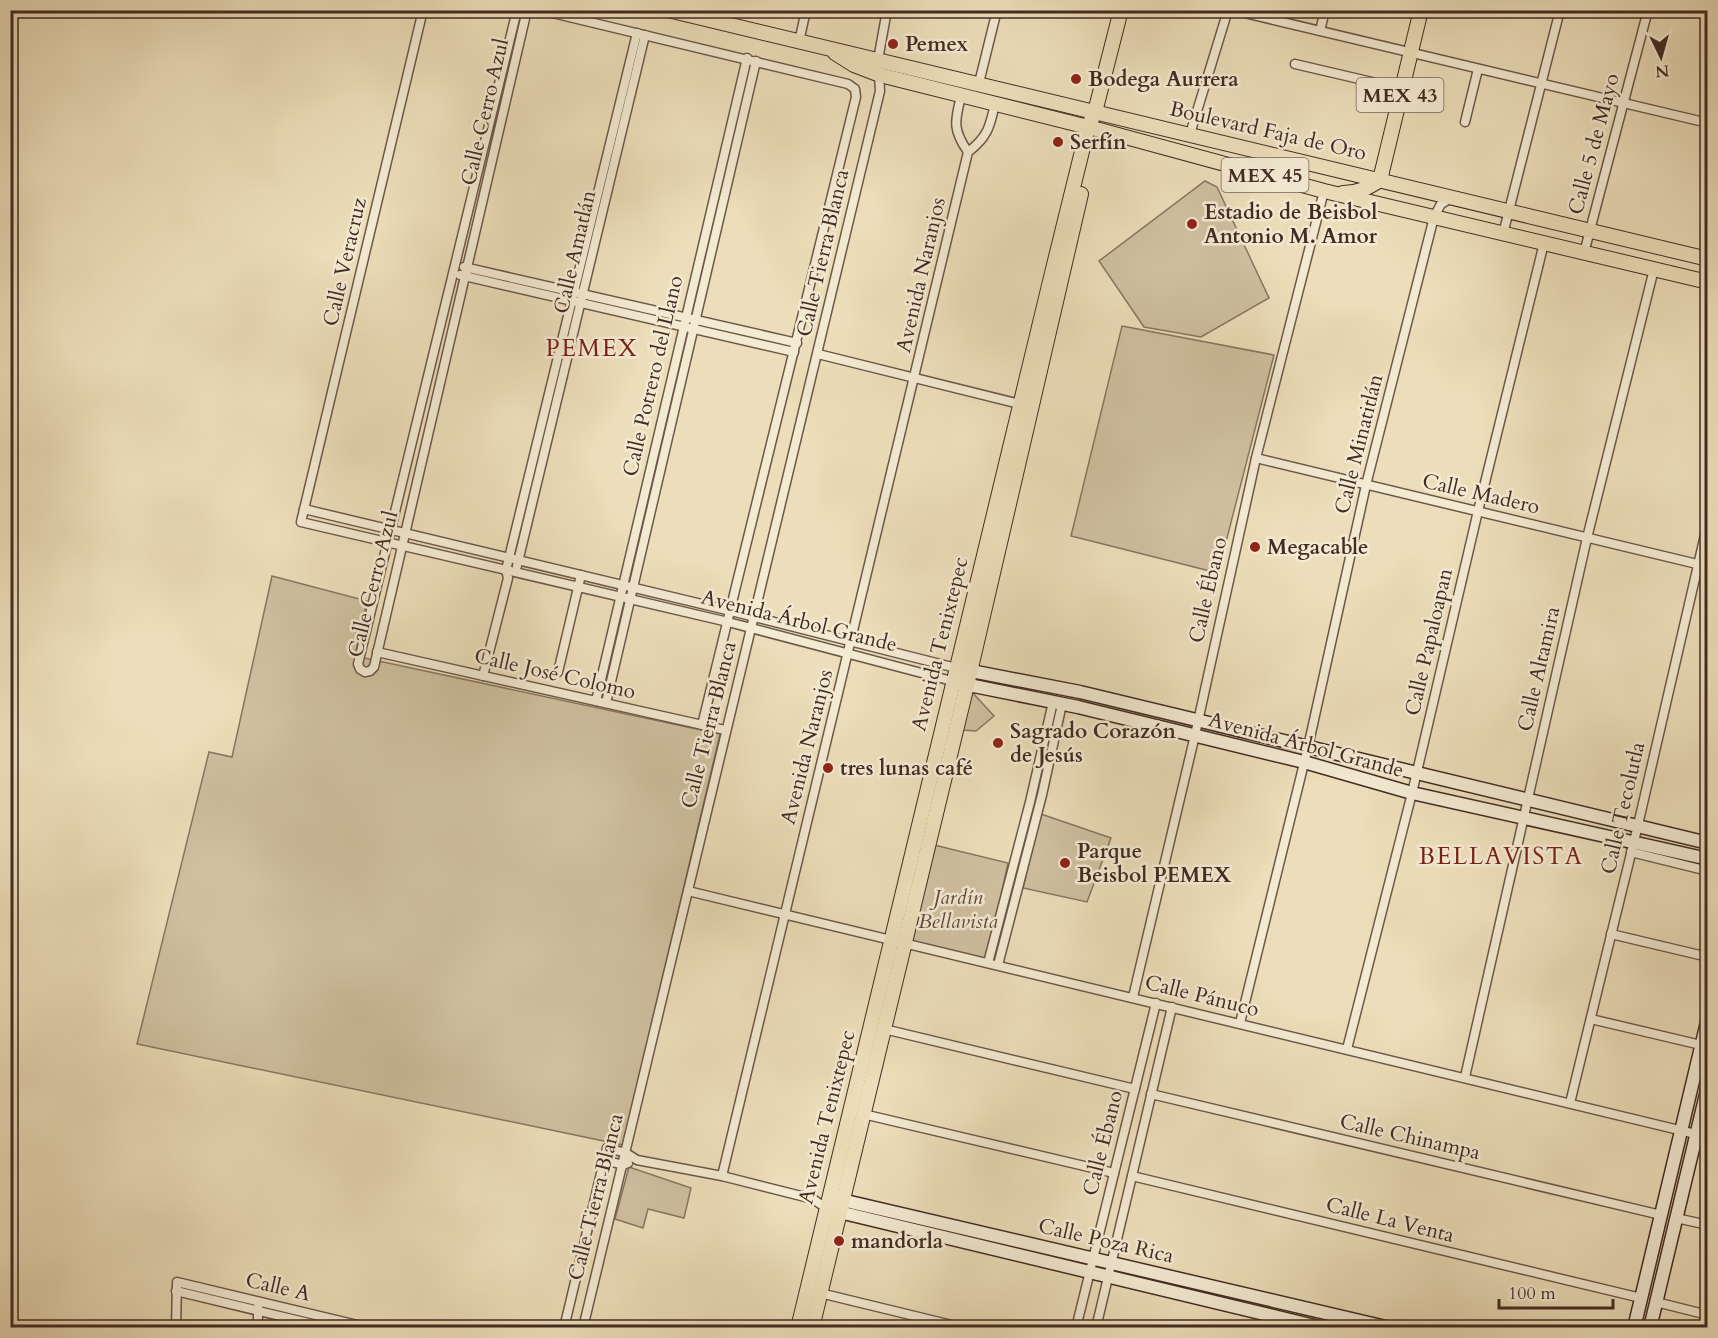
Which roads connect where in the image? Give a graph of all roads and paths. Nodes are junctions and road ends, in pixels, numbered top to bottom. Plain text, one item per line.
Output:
1 (423, 10) edge
2 (518, 10) edge
3 (527, 10) edge
4 (540, 10) edge
5 (668, 10) edge
6 (806, 10) edge
7 (887, 10) edge
8 (997, 10) edge
9 (1121, 10) edge
10 (1230, 10) edge
11 (1325, 10) edge
12 (1421, 10) edge
13 (1560, 10) edge
14 (1648, 10) edge
15 (725, 17) edge
16 (1320, 31) junction
17 (641, 34) junction
18 (800, 42) junction
19 (829, 48) junction
20 (1410, 53) junction
21 (751, 60) junction
22 (878, 60) junction
23 (1295, 64) dead end
24 (1478, 69) junction
25 (880, 75) junction
26 (979, 85) junction
27 (1542, 85) junction
28 (1402, 89) junction
29 (961, 96) junction
30 (975, 99) junction
31 (995, 104) junction
32 (1623, 104) junction
33 (1098, 112) junction
34 (1465, 122) dead end
35 (1707, 123) edge
36 (1092, 128) junction
37 (1190, 134) junction
38 (487, 136) junction
39 (497, 139) junction
40 (968, 152) junction
41 (1380, 180) junction
42 (1324, 191) junction
43 (1452, 198) junction
44 (1509, 211) junction
45 (1434, 217) junction
46 (1590, 231) junction
47 (1503, 234) junction
48 (1544, 243) junction
49 (1584, 253) junction
50 (1707, 259) edge
51 (467, 267) junction
52 (455, 269) junction
53 (1653, 269) junction
54 (465, 277) junction
55 (1707, 282) edge
56 (579, 293) junction
57 (577, 303) junction
58 (686, 317) junction
59 (695, 320) junction
60 (683, 327) junction
61 (693, 329) junction
62 (797, 343) junction
63 (794, 352) junction
64 (818, 354) junction
65 (915, 378) junction
66 (423, 399) junction
67 (435, 401) junction
68 (1026, 405) junction
69 (1256, 459) junction
70 (1366, 485) junction
71 (304, 509) junction
72 (1478, 512) junction
73 (301, 522) joint
74 (1707, 522) edge
75 (391, 530) junction
76 (405, 533) junction
77 (1587, 537) junction
78 (994, 540) junction
79 (388, 542) junction
80 (402, 546) junction
81 (509, 558) junction
82 (519, 561) junction
83 (1697, 564) junction
84 (381, 572) junction
85 (510, 573) junction
86 (395, 576) junction
87 (581, 576) junction
88 (623, 585) junction
89 (579, 587) junction
90 (633, 588) junction
91 (376, 591) junction
92 (391, 594) junction
93 (620, 597) junction
94 (630, 599) junction
95 (730, 611) junction
96 (755, 617) junction
97 (728, 622) junction
98 (752, 629) junction
99 (851, 642) junction
100 (608, 647) junction
101 (618, 649) junction
102 (377, 652) junction
103 (848, 654) junction
104 (970, 671) junction
105 (558, 672) dead end
106 (954, 675) junction
107 (483, 676) junction
108 (967, 685) junction
109 (596, 701) junction
110 (606, 703) junction
111 (1058, 703) junction
112 (1198, 720) junction
113 (702, 725) junction
114 (725, 730) junction
115 (1195, 735) junction
116 (1308, 747) junction
117 (1304, 762) junction
118 (1417, 774) junction
119 (1412, 793) junction
120 (1528, 799) junction
121 (1524, 818) junction
122 (1638, 825) junction
123 (1707, 843) edge
124 (1633, 847) junction
125 (1707, 859) edge
126 (1707, 871) edge
127 (688, 891) junction
128 (785, 914) junction
129 (1611, 934) junction
130 (898, 941) junction
131 (1707, 957) edge
132 (988, 963) junction
133 (998, 965) junction
134 (1133, 998) junction
135 (1156, 1003) junction
136 (1172, 1007) junction
137 (1591, 1018) junction
138 (1707, 1018) edge
139 (1240, 1023) junction
140 (884, 1029) junction
141 (1701, 1045) junction
142 (1347, 1049) junction
143 (1464, 1077) junction
144 (1707, 1086) edge
145 (1135, 1089) junction
146 (1151, 1094) junction
147 (1570, 1103) junction
148 (863, 1114) junction
149 (1681, 1131) junction
150 (1702, 1136) edge
151 (607, 1148) joint
152 (626, 1153) junction
153 (604, 1160) junction
154 (637, 1160) junction
155 (623, 1165) junction
156 (1114, 1173) junction
157 (722, 1176) junction
158 (1132, 1176) junction
159 (835, 1204) junction
160 (1661, 1215) junction
161 (1676, 1218) junction
162 (1707, 1225) edge
163 (1093, 1258) junction
164 (1111, 1262) junction
165 (1090, 1272) junction
166 (1108, 1276) junction
167 (820, 1293) junction
168 (1641, 1298) junction
169 (1656, 1302) junction
170 (258, 1305) junction
171 (1707, 1315) edge
172 (339, 1324) edge
173 (1356, 1324) edge
174 (1389, 1327) edge
175 (176, 1328) edge
176 (258, 1328) edge
177 (330, 1328) edge
178 (370, 1328) edge
179 (564, 1328) edge
180 (583, 1328) edge
181 (798, 1328) edge
182 (812, 1328) edge
183 (964, 1328) edge
184 (1076, 1328) edge
185 (1095, 1328) edge
186 (1323, 1328) edge
187 (1634, 1328) edge
188 (1650, 1328) edge

1 - 71 street, Calle Veracruz
2 - 38 street, Calle Cerro Azul
3 - 39 street, Calle Cerro Azul
4 - 17 street
5 - 15 main road, MEX 45
6 - 18 street
7 - 22 street, Calle Tierra Blanca
8 - 26 street
9 - 33 main road, Avenida Tenixtepec
10 - 16 street
10 - 37 street
11 - 16 street
12 - 20 main road, MEX 43
13 - 27 street
14 - 32 street, Calle 5 de Mayo
15 - 18 main road, MEX 45
16 - 20 street
17 - 21 street
17 - 56 street, Calle Amatlán
18 - 19 main road, MEX 45
19 - 22 main road, Boulevard Faja de Oro / MEX 45
19 - 25 main road, Boulevard Faja de Oro / MEX 45
20 - 24 street
20 - 28 main road, MEX 43
21 - 58 street, Calle Potrero del Llano
21 - 59 street, Calle Potrero del Llano
21 - 62 street
22 - 25 street, Calle Tierra Blanca
22 - 26 main road, Boulevard Faja de Oro / MEX 45
23 - 28 street
24 - 27 street
24 - 34 street
25 - 29 main road, Boulevard Faja de Oro / MEX 45
25 - 64 street, Calle Tierra Blanca
26 - 30 street
26 - 33 main road, Boulevard Faja de Oro / MEX 45
27 - 32 street
27 - 44 street
28 - 41 main road, MEX 43
29 - 30 main road, Boulevard Faja de Oro / MEX 45
29 - 40 street
30 - 31 main road, Boulevard Faja de Oro / MEX 45
31 - 36 main road, Boulevard Faja de Oro / MEX 45
31 - 40 street, Avenida Naranjos
32 - 35 street
32 - 46 street, Calle 5 de Mayo
33 - 36 main road, Avenida Tenixtepec
33 - 37 main road, Boulevard Faja de Oro / MEX 45
36 - 42 main road, Boulevard Faja de Oro / MEX 45
36 - 68 main road, Avenida Tenixtepec
37 - 41 main road, Boulevard Faja de Oro / MEX 45
38 - 39 street
38 - 52 street, Calle Cerro Azul
39 - 51 street, Calle Cerro Azul
40 - 65 street, Avenida Naranjos
41 - 42 main road
41 - 43 main road, Boulevard Faja de Oro / MEX 45
42 - 45 main road, Boulevard Faja de Oro / MEX 45
42 - 69 street, Calle Ébano
43 - 44 main road, Boulevard Faja de Oro / MEX 45
43 - 45 street, Calle Minatitlán
44 - 46 main road, Boulevard Faja de Oro / MEX 45
44 - 47 street
45 - 47 main road, Boulevard Faja de Oro / MEX 45
45 - 70 street, Calle Minatitlán
46 - 49 street, Calle 5 de Mayo
46 - 50 main road, Boulevard Faja de Oro / MEX 45
47 - 48 main road, Boulevard Faja de Oro / MEX 45
48 - 49 main road, Boulevard Faja de Oro / MEX 45
48 - 72 street, Calle Papaloapan
49 - 53 main road, Boulevard Faja de Oro / MEX 45
51 - 52 street
51 - 54 street, Calle Cerro Azul
51 - 56 street
52 - 54 street
52 - 66 street, Calle Cerro Azul
53 - 55 main road, Boulevard Faja de Oro / MEX 45
53 - 77 street, Calle Altamira
54 - 57 street
54 - 67 street, Calle Cerro Azul
56 - 57 street, Calle Amatlán
56 - 58 street
57 - 60 street
57 - 81 street, Calle Amatlán
57 - 82 street, Calle Amatlán
58 - 59 street
58 - 60 street, Calle Potrero del Llano
59 - 61 street, Calle Potrero del Llano
59 - 62 street
60 - 61 street
60 - 88 street, Calle Potrero del Llano
61 - 63 street
61 - 90 street, Calle Potrero del Llano
62 - 63 street
63 - 95 street
64 - 65 street
64 - 96 street, Calle Tierra Blanca
65 - 68 street
65 - 99 street, Avenida Naranjos
66 - 67 street
66 - 75 street, Calle Cerro Azul
67 - 76 street, Calle Cerro Azul
68 - 78 main road, Avenida Tenixtepec
69 - 70 street, Calle Madero
69 - 112 street, Calle Ébano
70 - 72 street, Calle Madero
70 - 116 street, Calle Minatitlán
71 - 73 street, Calle Veracruz
71 - 75 street, Avenida Árbol Grande
72 - 77 street, Calle Madero
72 - 118 street, Calle Papaloapan
73 - 79 street, Avenida Árbol Grande
74 - 83 street, Calle Tecolutla
75 - 76 street, Avenida Árbol Grande
75 - 79 street, Calle Cerro Azul
76 - 80 street, Calle Cerro Azul
76 - 81 street, Avenida Árbol Grande
77 - 83 street, Calle Madero
77 - 120 street, Calle Altamira
78 - 104 main road, Avenida Tenixtepec
78 - 106 main road, Avenida Tenixtepec
79 - 80 street, Avenida Árbol Grande
79 - 84 street, Calle Cerro Azul
80 - 85 street, Avenida Árbol Grande
80 - 86 street, Calle Cerro Azul
81 - 82 street, Avenida Árbol Grande
81 - 85 street, Calle Amatlán
82 - 85 street, Calle Amatlán
82 - 87 street, Avenida Árbol Grande
83 - 122 street, Calle Tecolutla
84 - 86 street
84 - 91 street, Calle Cerro Azul
85 - 89 street, Avenida Árbol Grande
85 - 107 street, Calle Amatlán
86 - 92 street, Calle Cerro Azul
87 - 88 street, Avenida Árbol Grande
87 - 89 street
88 - 90 street, Avenida Árbol Grande
88 - 93 street, Calle Potrero del Llano
89 - 93 street, Avenida Árbol Grande
89 - 105 street
90 - 94 street, Calle Potrero del Llano
90 - 95 street, Avenida Árbol Grande
91 - 92 street
91 - 102 street, Calle Cerro Azul
92 - 102 street, Calle Cerro Azul
93 - 94 street, Avenida Árbol Grande
93 - 100 street, Calle Potrero del Llano
94 - 97 street, Avenida Árbol Grande
94 - 101 street, Calle Potrero del Llano
95 - 96 street, Avenida Árbol Grande
95 - 97 street
96 - 98 street, Calle Tierra Blanca
96 - 99 street, Avenida Árbol Grande
97 - 98 street, Avenida Árbol Grande
97 - 113 street
98 - 103 street, Avenida Árbol Grande
98 - 114 street, Calle Tierra Blanca
99 - 103 street, Avenida Naranjos
99 - 106 street, Avenida Árbol Grande
100 - 101 street
100 - 109 street, Calle Potrero del Llano
101 - 110 street, Calle Potrero del Llano
102 - 107 street, Calle José Colomo
103 - 106 street, Avenida Árbol Grande
103 - 128 street, Avenida Naranjos
104 - 106 street, Avenida Árbol Grande
104 - 108 main road, Avenida Tenixtepec
104 - 112 street, Avenida Árbol Grande
106 - 108 street, Avenida Árbol Grande
106 - 130 main road, Avenida Tenixtepec
107 - 109 street, Calle José Colomo
108 - 111 street, Avenida Árbol Grande
108 - 130 main road, Avenida Tenixtepec
109 - 110 street, Calle José Colomo
110 - 113 street, Calle José Colomo
111 - 115 street, Avenida Árbol Grande
111 - 132 street
111 - 133 street
112 - 115 street, Calle Ébano
112 - 116 street, Avenida Árbol Grande
113 - 114 street, Calle José Colomo
114 - 127 street, Calle Tierra Blanca
115 - 117 street, Avenida Árbol Grande
115 - 134 street, Calle Ébano
116 - 117 street, Calle Minatitlán
116 - 118 street, Avenida Árbol Grande
117 - 119 street, Avenida Árbol Grande
117 - 139 street, Calle Minatitlán
118 - 119 street, Calle Papaloapan
118 - 120 street, Avenida Árbol Grande
119 - 121 street, Avenida Árbol Grande
119 - 142 street, Calle Papaloapan
120 - 121 street, Calle Altamira
120 - 122 street, Avenida Árbol Grande
121 - 124 street, Avenida Árbol Grande
121 - 143 street, Calle Altamira
122 - 123 street, Avenida Árbol Grande
122 - 124 street, Calle Tecolutla
124 - 125 street, Avenida Árbol Grande
124 - 126 street
124 - 129 street, Calle Tecolutla
127 - 128 street, Calle Pánuco
127 - 152 street, Calle Tierra Blanca
128 - 130 street, Calle Pánuco
128 - 157 street, Avenida Naranjos
129 - 131 street
129 - 137 street, Calle Tecolutla
130 - 132 street, Calle Pánuco
130 - 140 main road, Avenida Tenixtepec
130 - 159 main road, Avenida Tenixtepec
132 - 133 street, Calle Pánuco
133 - 134 street, Calle Pánuco
134 - 135 street, Calle Pánuco
135 - 136 street, Calle Pánuco
135 - 145 street, Calle Ébano
136 - 139 street, Calle Pánuco
136 - 146 street, Calle Ébano
137 - 141 street
137 - 147 street, Calle Tecolutla
138 - 141 street
139 - 142 street, Calle Pánuco
140 - 145 street
140 - 148 main road, Avenida Tenixtepec
141 - 149 street
142 - 143 street, Calle Pánuco
143 - 147 street, Calle Pánuco
144 - 150 street
145 - 156 street, Calle Ébano
146 - 158 street, Calle Ébano
146 - 160 street, Calle Chinampa
147 - 149 street, Calle Pánuco
148 - 156 street
148 - 159 main road, Avenida Tenixtepec
149 - 150 street, Calle Pánuco
149 - 160 street
150 - 161 street
151 - 152 street, Calle Poza Rica
151 - 153 street, Calle Tierra Blanca
152 - 154 street, Calle Poza Rica
152 - 155 street, Calle Tierra Blanca
153 - 155 street
153 - 179 street, Calle Tierra Blanca
154 - 155 street
154 - 157 street, Calle Poza Rica
155 - 180 street, Calle Tierra Blanca
156 - 163 street, Calle Ébano
157 - 159 street, Calle Poza Rica
158 - 164 street, Calle Ébano
158 - 168 street, Calle La Venta
159 - 163 street, Calle Poza Rica
159 - 165 street, Calle Poza Rica
159 - 167 main road, Avenida Tenixtepec
159 - 181 main road, Avenida Tenixtepec
160 - 168 street
161 - 162 street
161 - 169 street
163 - 164 street, Calle Poza Rica
163 - 165 street, Calle Ébano
164 - 166 street, Calle Ébano
164 - 173 street, Calle Poza Rica
165 - 166 street, Calle Poza Rica
165 - 184 street, Calle Ébano
166 - 185 street, Calle Ébano
166 - 186 street, Calle Poza Rica
167 - 182 main road, Avenida Tenixtepec
167 - 183 street
168 - 187 street
169 - 171 street
169 - 188 street
170 - 172 street, Calle A
170 - 175 street, Calle A
170 - 176 street
170 - 177 street, Calle A
172 - 178 street, Calle A
173 - 174 street, Calle Poza Rica

